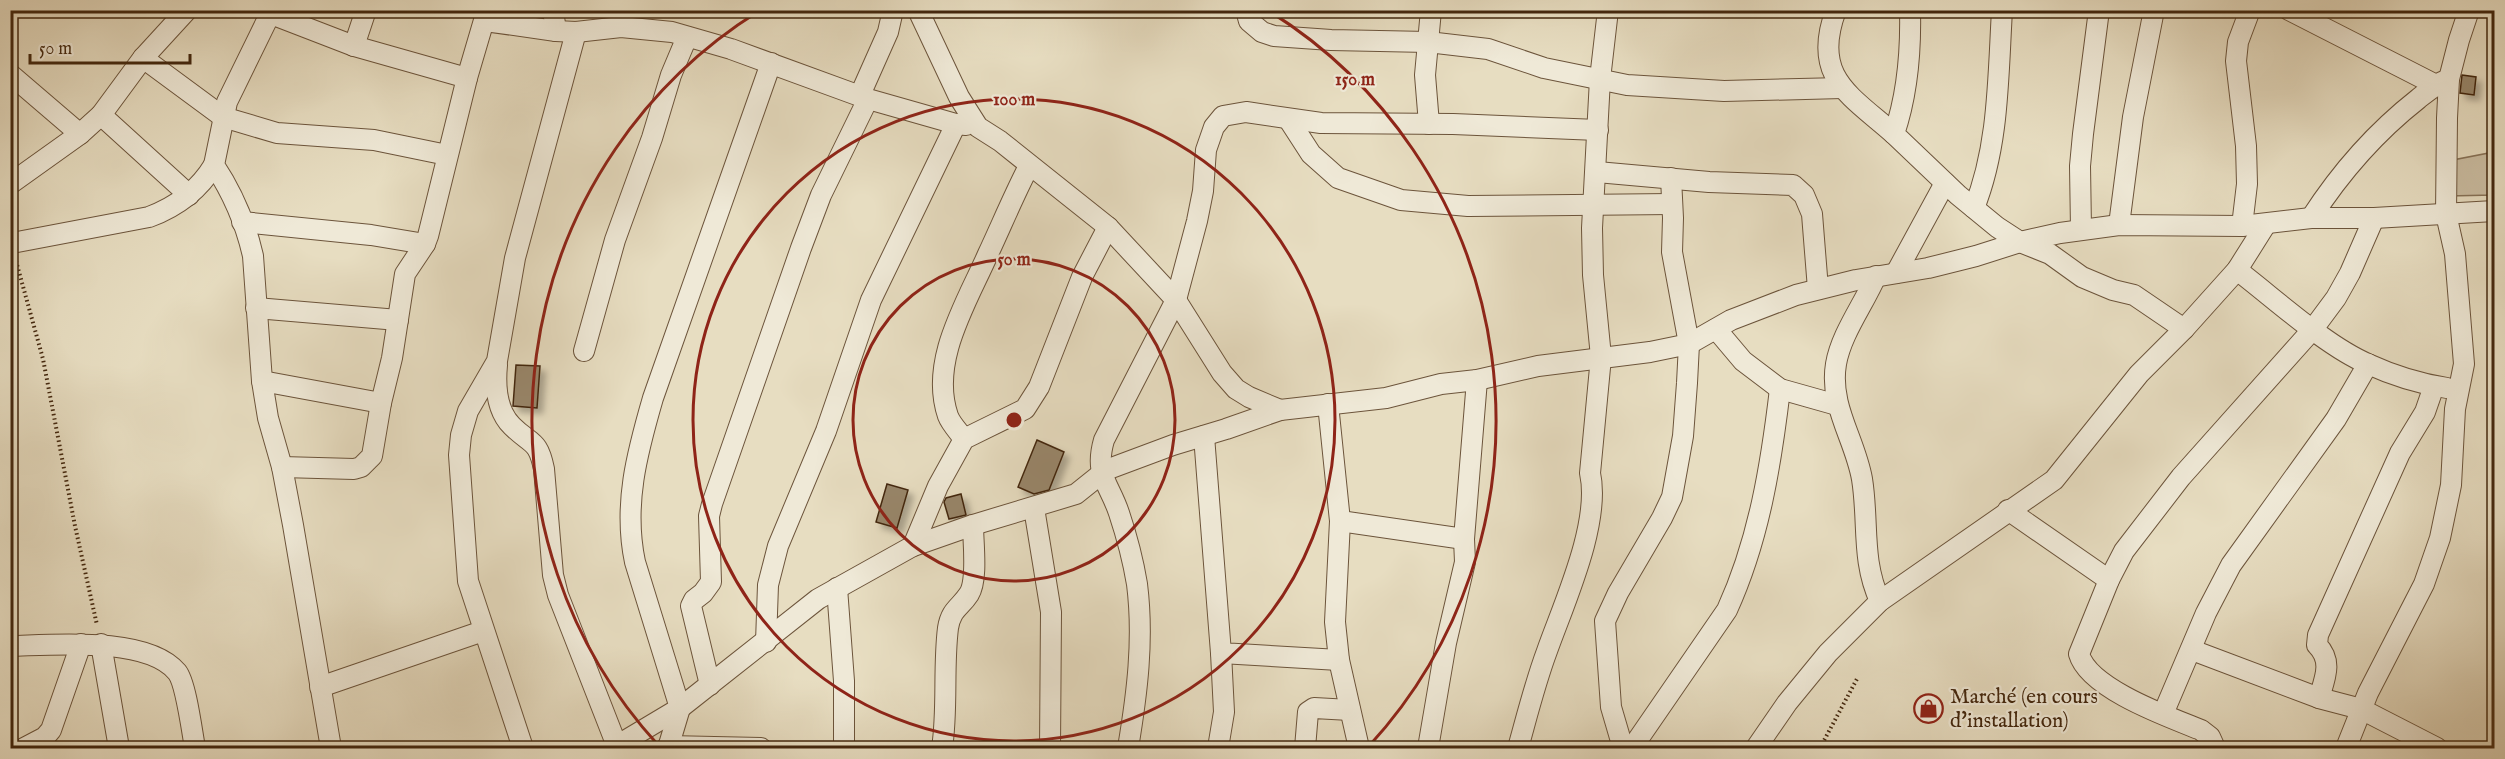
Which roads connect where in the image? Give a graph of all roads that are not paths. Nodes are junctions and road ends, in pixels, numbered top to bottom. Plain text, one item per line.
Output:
1 (187, 10) edge
2 (366, 10) edge
3 (554, 10) edge
4 (893, 10) edge
5 (918, 10) edge
6 (1246, 10) edge
7 (1431, 10) edge
8 (1608, 10) edge
9 (1836, 10) edge
10 (1910, 10) edge
11 (2002, 10) edge
12 (2099, 10) edge
13 (2154, 10) edge
14 (2250, 10) edge
15 (2289, 10) edge
16 (2469, 10) edge
17 (271, 12) edge
18 (486, 16) edge
19 (623, 19) edge
20 (566, 32) junction
21 (687, 37) junction
22 (1428, 42) junction
23 (354, 46) junction
24 (143, 58) junction
25 (771, 63) junction
26 (11, 75) edge
27 (467, 78) junction
28 (1600, 79) junction
29 (2443, 82) junction
30 (1842, 88) junction
31 (864, 97) junction
32 (101, 115) junction
33 (223, 117) junction
34 (1289, 120) junction
35 (956, 124) junction
36 (1429, 124) junction
37 (978, 127) junction
38 (1598, 130) junction
39 (80, 134) junction
40 (1894, 134) junction
41 (447, 155) junction
42 (214, 165) junction
43 (1029, 166) junction
44 (1597, 172) junction
45 (1671, 178) junction
46 (1945, 183) junction
47 (10, 184) edge
48 (189, 195) junction
49 (1672, 204) junction
50 (1595, 205) junction
51 (1974, 208) junction
52 (2494, 211) edge
53 (2446, 214) junction
54 (2312, 218) junction
55 (2374, 218) junction
56 (242, 222) junction
57 (2266, 224) junction
58 (2119, 225) junction
59 (2242, 226) junction
60 (1108, 227) junction
61 (2081, 229) junction
62 (11, 242) edge
63 (2019, 242) junction
64 (425, 244) junction
65 (2237, 270) junction
66 (1896, 273) junction
67 (1875, 276) junction
68 (1818, 289) junction
69 (1176, 300) junction
70 (256, 308) junction
71 (398, 321) junction
72 (1716, 329) junction
73 (2184, 329) junction
74 (2313, 329) junction
75 (1689, 344) junction
76 (584, 351) dead end
77 (1601, 357) junction
78 (497, 361) junction
79 (2368, 364) junction
80 (1477, 380) junction
81 (262, 381) junction
82 (2434, 386) junction
83 (1780, 389) junction
84 (2459, 390) junction
85 (381, 403) junction
86 (1328, 404) junction
87 (1837, 405) junction
88 (1280, 410) junction
89 (1204, 436) junction
90 (964, 439) junction
91 (282, 467) junction
92 (1101, 475) junction
93 (1034, 508) junction
94 (2008, 510) junction
95 (1340, 521) junction
96 (973, 525) junction
97 (1464, 539) junction
98 (913, 546) junction
99 (2109, 580) junction
100 (837, 588) junction
101 (1880, 601) junction
102 (483, 631) junction
103 (766, 642) junction
104 (81, 644) junction
105 (101, 644) junction
106 (10, 646) edge
107 (2192, 650) junction
108 (1221, 653) junction
109 (1339, 660) junction
110 (710, 685) junction
111 (320, 687) junction
112 (2319, 698) junction
113 (680, 708) junction
114 (2361, 709) junction
115 (1350, 710) junction
116 (2163, 714) junction
117 (615, 747) edge
118 (668, 747) edge
119 (24, 748) edge
120 (119, 748) edge
121 (195, 748) edge
122 (331, 748) edge
123 (524, 748) edge
124 (761, 748) edge
125 (844, 748) edge
126 (942, 748) edge
127 (1050, 748) edge
128 (1128, 748) edge
129 (1218, 748) edge
130 (1305, 748) edge
131 (1359, 748) edge
132 (1428, 748) edge
133 (1518, 748) edge
134 (1623, 748) edge
135 (1632, 748) edge
136 (1756, 748) edge
137 (2215, 748) edge
138 (2346, 748) edge
139 (2437, 748) edge

1 - 24 street
2 - 23 street
3 - 20 street
4 - 31 street
5 - 37 street
6 - 22 street
7 - 22 street
8 - 28 street
9 - 30 street
10 - 40 street
11 - 51 street
12 - 61 street
13 - 58 street
14 - 59 street
15 - 29 street
16 - 29 street
17 - 23 street
17 - 33 street
18 - 20 street
18 - 27 street
19 - 20 street
19 - 21 street
20 - 78 street
21 - 25 street
21 - 76 street
22 - 28 street
22 - 36 street
23 - 27 street
24 - 32 street
24 - 33 street
25 - 31 street
25 - 113 street
26 - 39 street
27 - 41 street
28 - 30 street
28 - 38 street
29 - 53 street
29 - 54 street
30 - 40 street
31 - 35 street
31 - 110 street
32 - 39 street
32 - 48 street
33 - 41 street
33 - 42 street
34 - 36 street
34 - 50 street
34 - 69 street
35 - 37 street
35 - 103 street
36 - 38 street
37 - 43 street
38 - 44 street
39 - 47 street
40 - 46 street
41 - 64 street
42 - 48 street
42 - 56 street
43 - 60 street
43 - 90 street
44 - 45 street
44 - 50 street
45 - 49 street
45 - 68 street
46 - 51 street
46 - 66 street
48 - 62 street
49 - 50 street
49 - 75 street
50 - 77 street
51 - 63 street
52 - 53 street
53 - 55 street
53 - 84 street
54 - 55 street
54 - 57 street
55 - 74 street
56 - 64 street
56 - 70 street
57 - 59 street
57 - 65 street
58 - 59 street
58 - 61 street
60 - 69 street
60 - 90 street
61 - 63 street
63 - 66 street
63 - 73 street
64 - 71 street
65 - 73 street
65 - 74 street
66 - 67 street
67 - 68 street
67 - 87 street
68 - 72 street
69 - 88 street
69 - 92 street
70 - 71 street
70 - 81 street
71 - 85 street
72 - 75 street
72 - 83 street
73 - 94 street
74 - 79 street
74 - 99 street
75 - 77 street
75 - 134 street
77 - 80 street
77 - 133 street
78 - 102 street
78 - 117 street
79 - 82 street
79 - 107 street
80 - 86 street
80 - 97 street
81 - 85 street
81 - 91 street
82 - 84 street
82 - 112 street
83 - 87 street
83 - 135 street
84 - 114 street
85 - 91 street
86 - 88 street
86 - 95 street
87 - 101 street
88 - 89 street
89 - 92 street
89 - 108 street
90 - 98 street
91 - 111 street
92 - 93 street
92 - 128 street
93 - 96 street
93 - 127 street
94 - 99 street
94 - 101 street
95 - 97 street
95 - 109 street
96 - 98 street
96 - 126 street
97 - 132 street
98 - 100 street
99 - 116 street
100 - 103 street
100 - 125 street
101 - 136 street
102 - 111 street
102 - 123 street
103 - 110 street
104 - 105 street
104 - 106 street
104 - 119 street
105 - 120 street
105 - 121 street
107 - 112 street
107 - 116 street
108 - 109 street
108 - 129 street
109 - 115 street
110 - 113 street
111 - 122 street
112 - 114 street
113 - 117 street
113 - 118 street
114 - 138 street
114 - 139 street
115 - 130 street
115 - 131 street
116 - 137 street
118 - 124 street

